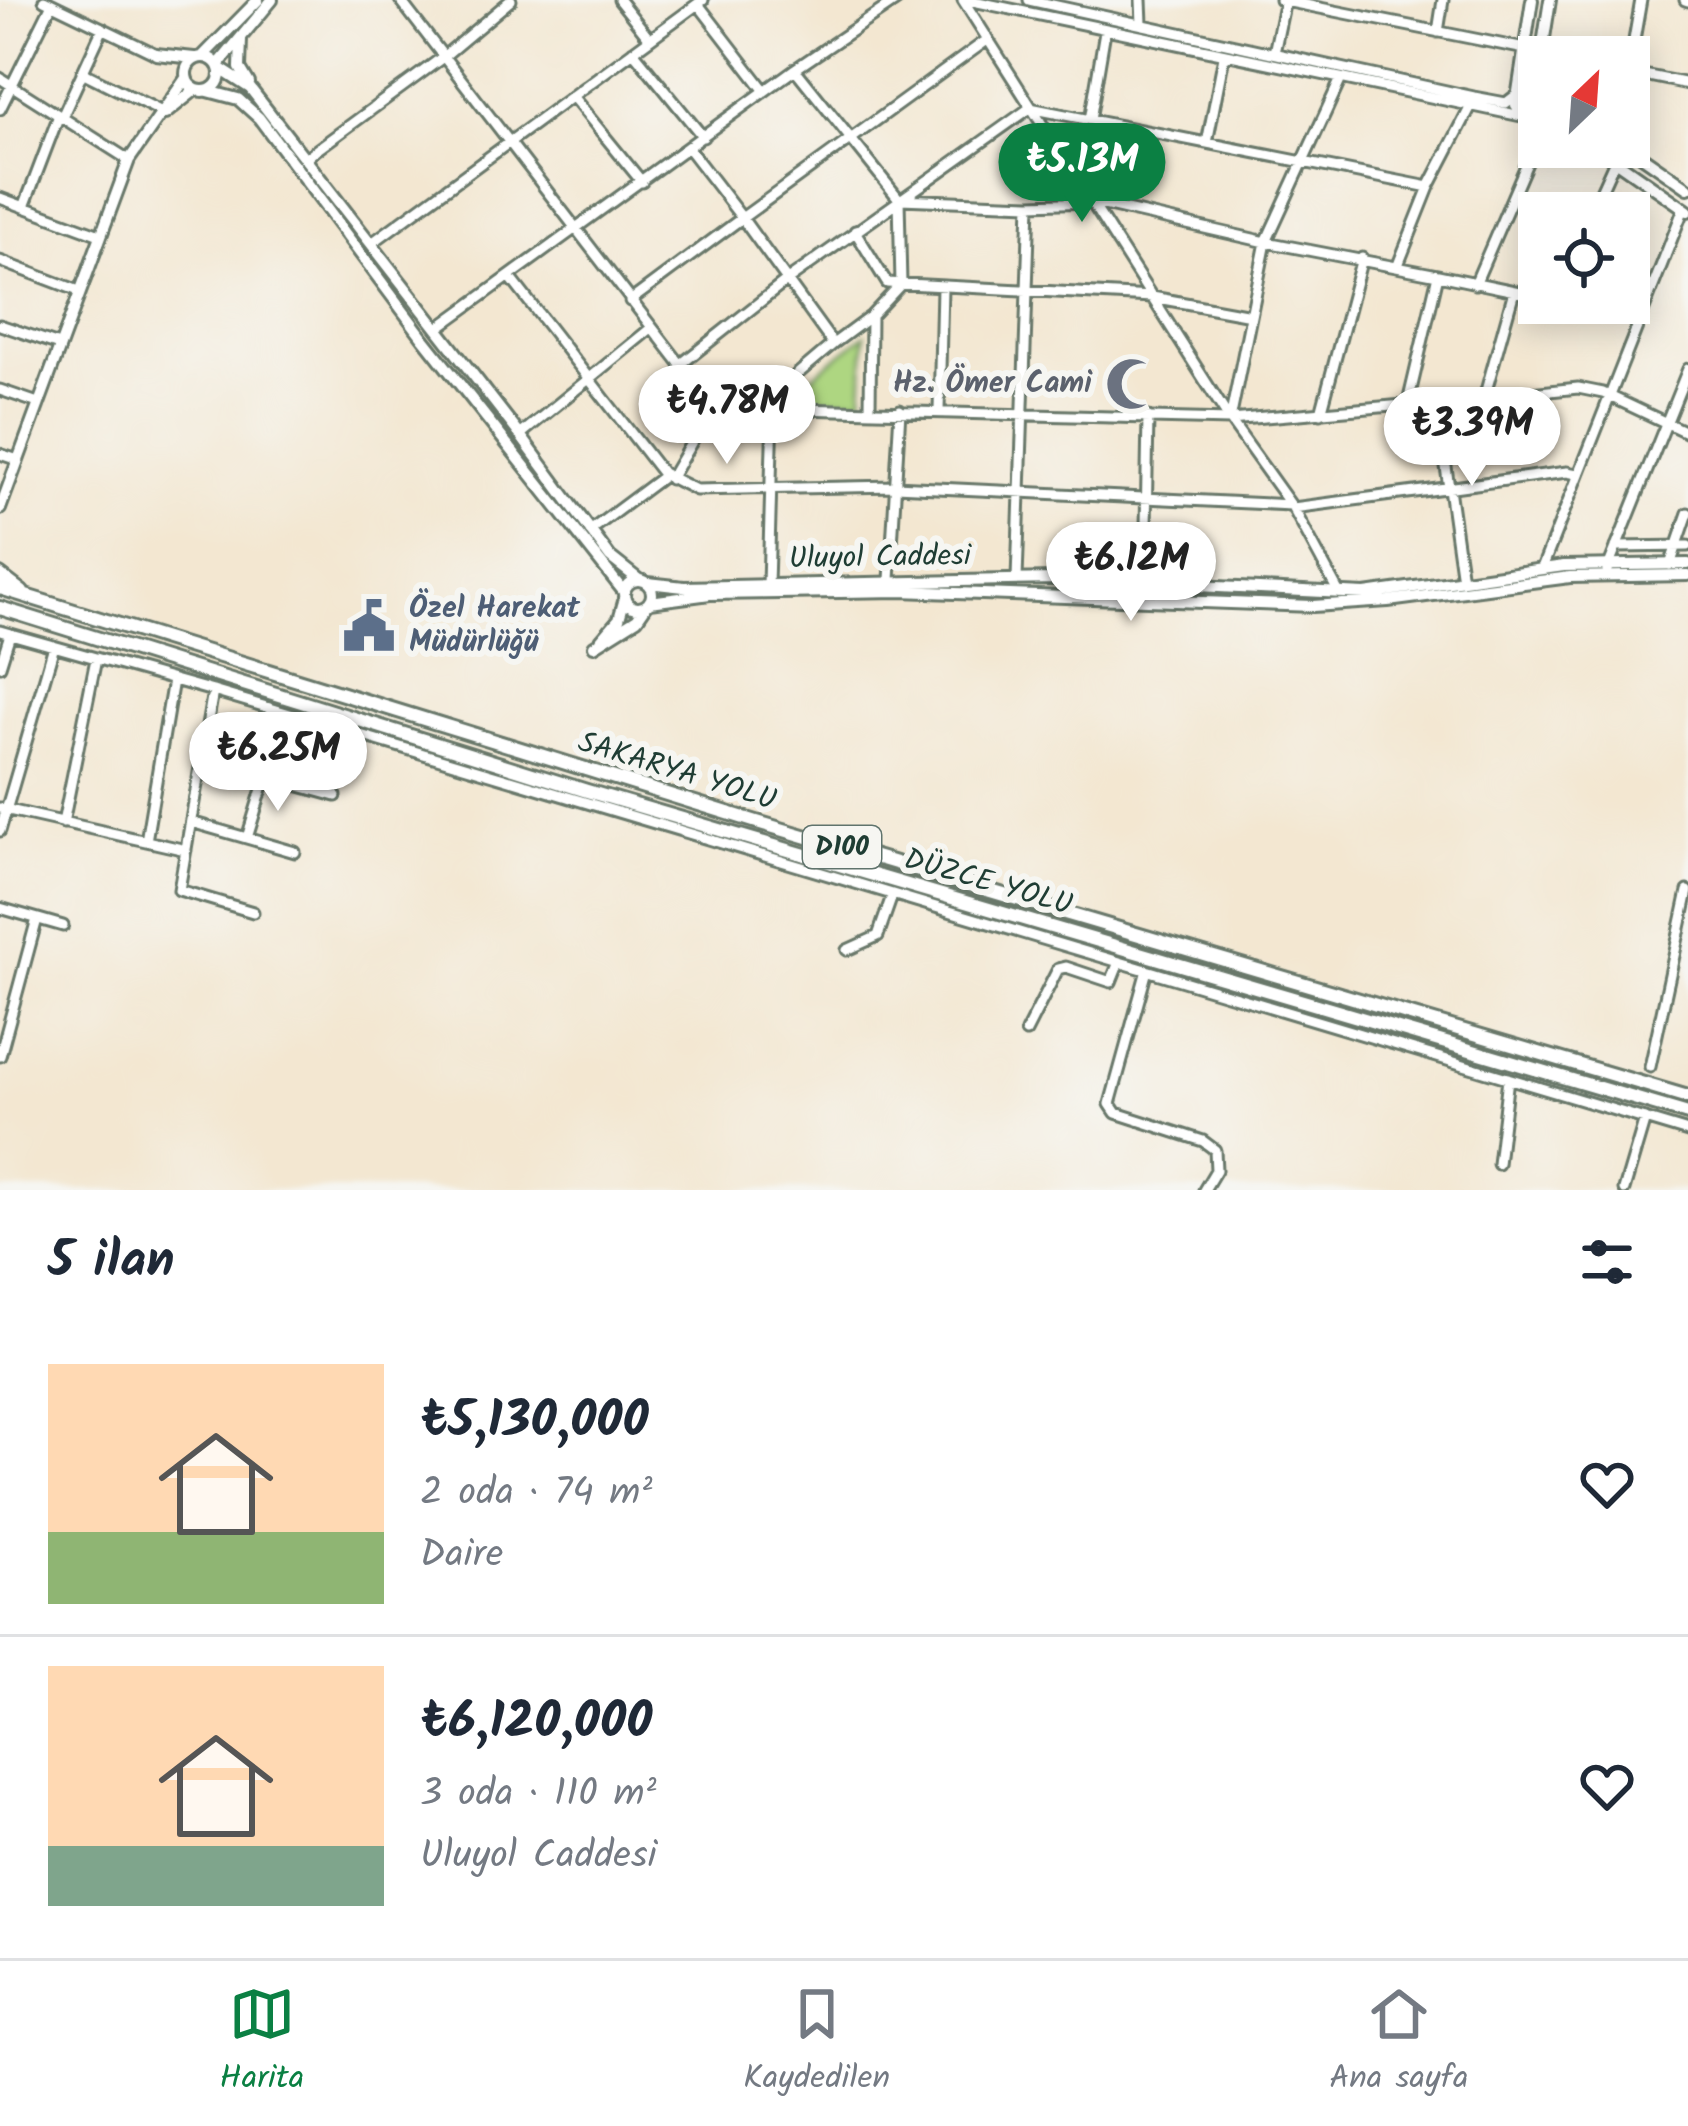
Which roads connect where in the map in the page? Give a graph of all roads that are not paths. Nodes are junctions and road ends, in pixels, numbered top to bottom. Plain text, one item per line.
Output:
1 (75, 0) edge
2 (258, 0) edge
3 (272, 0) edge
4 (400, 0) edge
5 (511, 0) edge
6 (619, 0) edge
7 (897, 0) edge
8 (966, 0) edge
9 (1029, 0) edge
10 (1141, 0) edge
11 (1283, 0) edge
12 (1365, 0) edge
13 (1443, 0) edge
14 (1532, 0) edge
15 (1550, 0) edge
16 (1641, 0) edge
17 (48, 2) edge
18 (700, 2) edge
19 (882, 4) edge
20 (69, 12) junction
21 (1362, 17) junction
22 (1142, 22) junction
23 (103, 28) junction
24 (247, 28) junction
25 (1105, 31) junction
26 (1438, 32) junction
27 (1527, 36) edge
28 (1547, 36) edge
29 (1635, 36) edge
30 (650, 39) junction
31 (987, 40) junction
32 (1518, 48) edge
33 (633, 51) junction
34 (1274, 53) junction
35 (156, 54) junction
36 (1224, 56) junction
37 (200, 57) junction
38 (443, 57) junction
39 (218, 67) junction
40 (795, 69) junction
41 (82, 72) junction
42 (1650, 75) edge
43 (186, 77) junction
44 (0, 78) edge
45 (1340, 81) junction
46 (1688, 85) edge
47 (12, 87) junction
48 (201, 90) junction
49 (765, 91) junction
50 (1518, 94) edge
51 (572, 96) junction
52 (256, 97) junction
53 (1030, 108) junction
54 (1470, 108) junction
55 (0, 109) edge
56 (160, 111) junction
57 (60, 116) junction
58 (1518, 117) edge
59 (1090, 120) junction
60 (149, 129) junction
61 (703, 137) junction
62 (850, 139) junction
63 (509, 142) junction
64 (1207, 142) junction
65 (688, 148) junction
66 (304, 159) junction
67 (129, 160) junction
68 (1650, 162) edge
69 (1304, 165) junction
70 (1518, 168) edge
71 (1627, 168) edge
72 (642, 182) junction
73 (1429, 187) junction
74 (1688, 188) edge
75 (0, 198) edge
76 (899, 199) junction
77 (1091, 202) junction
78 (1030, 204) junction
79 (24, 207) junction
80 (1686, 209) edge
81 (742, 218) junction
82 (578, 229) junction
83 (855, 231) junction
84 (100, 235) junction
85 (1266, 242) junction
86 (372, 243) junction
87 (1362, 258) junction
88 (0, 261) edge
89 (1398, 265) junction
90 (1438, 275) junction
91 (510, 277) junction
92 (789, 279) junction
93 (901, 284) junction
94 (1475, 284) junction
95 (942, 287) junction
96 (79, 291) junction
97 (1514, 291) junction
98 (1026, 292) junction
99 (1518, 292) edge
100 (1152, 297) junction
101 (630, 302) junction
102 (1251, 315) junction
103 (871, 316) junction
104 (0, 325) edge
105 (438, 328) junction
106 (650, 329) junction
107 (833, 344) junction
108 (58, 345) junction
109 (680, 365) junction
110 (1688, 369) edge
111 (587, 381) junction
112 (0, 390) edge
113 (1608, 396) junction
114 (1484, 398) junction
115 (38, 404) junction
116 (714, 404) junction
117 (1437, 404) junction
118 (1407, 407) junction
119 (870, 410) junction
120 (899, 410) junction
121 (754, 411) junction
122 (773, 411) junction
123 (939, 411) junction
124 (1025, 412) junction
125 (1321, 413) junction
126 (1148, 417) junction
127 (1230, 420) junction
128 (1666, 424) junction
129 (1688, 433) edge
130 (520, 435) junction
131 (0, 454) edge
132 (18, 460) junction
133 (1577, 474) junction
134 (667, 477) junction
135 (895, 486) junction
136 (1449, 488) junction
137 (770, 490) junction
138 (1022, 492) junction
139 (1147, 500) junction
140 (1292, 507) junction
141 (0, 509) edge
142 (1688, 513) edge
143 (590, 531) junction
144 (1616, 547) junction
145 (1676, 547) junction
146 (1688, 547) edge
147 (1670, 565) junction
148 (1688, 565) edge
149 (1542, 568) junction
150 (1607, 571) junction
151 (0, 575) edge
152 (1688, 575) edge
153 (1017, 579) junction
154 (890, 580) junction
155 (1462, 580) junction
156 (644, 582) junction
157 (1145, 583) junction
158 (769, 585) junction
159 (0, 588) edge
160 (1340, 594) junction
161 (625, 595) junction
162 (27, 596) junction
163 (1355, 602) junction
164 (648, 604) junction
165 (0, 608) edge
166 (0, 618) edge
167 (54, 625) junction
168 (5, 632) edge
169 (55, 646) junction
170 (96, 659) junction
171 (0, 666) edge
172 (173, 680) junction
173 (213, 691) junction
174 (330, 725) junction
175 (201, 758) junction
176 (266, 776) junction
177 (310, 788) junction
178 (336, 796) dead end
179 (4, 809) edge
180 (191, 822) junction
181 (63, 823) junction
182 (0, 831) edge
183 (247, 838) junction
184 (146, 841) junction
185 (185, 850) junction
186 (295, 852) dead end
187 (1688, 891) edge
188 (892, 896) junction
189 (0, 908) edge
190 (253, 912) dead end
191 (37, 919) junction
192 (63, 926) dead end
193 (847, 950) dead end
194 (1119, 962) junction
195 (1147, 970) junction
196 (1026, 1032) dead end
197 (0, 1056) edge
198 (1650, 1067) dead end
199 (1508, 1078) junction
200 (1688, 1097) edge
201 (1688, 1114) edge
202 (1646, 1119) junction
203 (1688, 1132) edge
204 (1498, 1164) dead end
205 (1204, 1190) edge
206 (1624, 1190) edge

1 - 20 street
2 - 37 main road
3 - 24 main road
4 - 38 street
5 - 38 street
6 - 30 street
7 - 19 street
8 - 25 street
8 - 31 street
9 - 22 street
10 - 22 street
11 - 21 street
11 - 34 street
12 - 21 street
13 - 26 street
14 - 27 main road
15 - 28 main road
16 - 29 street
17 - 20 street
17 - 47 street
18 - 30 street
18 - 49 street
19 - 40 street
20 - 23 street
21 - 26 street
22 - 34 street
23 - 35 street
23 - 41 street
24 - 39 main road
24 - 52 main road
25 - 36 street
25 - 59 street
26 - 32 street
30 - 33 street
31 - 53 street
31 - 62 street
33 - 51 street
33 - 61 street
34 - 50 street
35 - 37 main road
35 - 43 main road
36 - 45 street
36 - 64 street
37 - 39 main road
37 - 43 main road
38 - 63 street
38 - 66 street
39 - 48 main road
39 - 52 main road
40 - 49 street
40 - 62 street
41 - 56 street
41 - 57 street
42 - 46 street
43 - 48 main road
43 - 56 main road
44 - 47 street
45 - 54 street
45 - 69 street
47 - 55 street
47 - 57 street
48 - 60 main road
48 - 161 main road
49 - 61 street
51 - 63 street
51 - 72 street
52 - 66 main road
53 - 59 street
53 - 76 street
53 - 77 street
54 - 58 street
54 - 73 street
56 - 60 main road
57 - 67 street
57 - 79 street
59 - 64 street
60 - 67 main road
61 - 65 street
62 - 76 street
62 - 81 street
63 - 82 street
63 - 86 street
64 - 69 street
65 - 72 street
65 - 81 street
66 - 86 main road
67 - 84 main road
68 - 74 main road
69 - 73 street
69 - 85 street
70 - 94 street
71 - 80 main road
72 - 82 street
73 - 89 street
75 - 79 street
76 - 78 street
76 - 83 street
76 - 93 street
77 - 78 street
77 - 85 street
77 - 100 street
78 - 98 street
79 - 84 street
80 - 113 street
81 - 92 street
81 - 101 street
82 - 91 street
82 - 101 street
83 - 92 street
83 - 93 street
84 - 96 main road
85 - 87 street
85 - 102 street
86 - 105 main road
87 - 89 street
87 - 125 street
88 - 96 street
89 - 90 street
90 - 94 street
90 - 118 street
91 - 105 street
91 - 111 street
92 - 107 street
92 - 109 street
93 - 95 street
93 - 103 street
94 - 97 street
95 - 98 street
95 - 123 street
96 - 108 main road
97 - 99 street
97 - 114 street
98 - 100 street
98 - 124 street
100 - 102 street
100 - 127 street
101 - 106 street
102 - 127 street
103 - 107 street
103 - 119 street
104 - 108 street
105 - 130 main road
106 - 109 street
106 - 111 street
107 - 121 street
108 - 115 main road
109 - 116 street
110 - 128 street
111 - 130 street
111 - 134 street
112 - 115 street
113 - 114 street
113 - 128 street
113 - 133 street
114 - 117 street
115 - 132 main road
116 - 121 street
116 - 134 street
117 - 118 street
117 - 136 street
118 - 125 street
119 - 120 street
119 - 122 street
120 - 123 street
120 - 135 street
121 - 122 street
122 - 137 street
123 - 124 street
124 - 126 street
124 - 138 street
125 - 127 street
126 - 127 street
126 - 139 street
127 - 140 street
128 - 129 street
128 - 144 street
130 - 143 main road
131 - 132 street
132 - 141 main road
133 - 136 street
133 - 149 street
134 - 137 street
134 - 143 street
135 - 137 street
135 - 138 street
135 - 154 street
136 - 140 street
136 - 155 street
137 - 158 street
138 - 139 street
138 - 153 street
139 - 140 street
139 - 157 street
140 - 160 street
142 - 145 street
143 - 156 main road
144 - 145 street
144 - 150 street
145 - 146 street
145 - 147 street
147 - 148 main road, Uluyol Caddesi
147 - 150 main road, Uluyol Caddesi
149 - 150 main road, Uluyol Caddesi
149 - 155 main road, Uluyol Caddesi
150 - 152 main road, Uluyol Caddesi
150 - 163 main road, Uluyol Caddesi
151 - 162 highway
153 - 154 main road, Uluyol Caddesi
153 - 157 main road, Uluyol Caddesi
154 - 158 main road, Uluyol Caddesi
155 - 160 main road, Uluyol Caddesi
156 - 158 main road, Uluyol Caddesi
156 - 161 main road
156 - 164 main road
157 - 160 main road, Uluyol Caddesi
159 - 162 highway, SAKARYA YOLU / D100
160 - 163 street
161 - 164 main road
161 - 164 main road
162 - 200 highway, SAKARYA YOLU / D100
163 - 164 main road, Uluyol Caddesi
165 - 167 highway, DÜZCE YOLU / D100
166 - 167 highway
167 - 201 highway, DÜZCE YOLU / D100
168 - 169 street
168 - 171 street
169 - 170 street
169 - 179 street
170 - 172 street
170 - 181 street
172 - 173 street
172 - 184 street
173 - 174 street
173 - 175 street
174 - 177 street
174 - 188 street
175 - 176 street
175 - 180 street
176 - 177 street
176 - 183 street
177 - 178 street
179 - 181 street
179 - 182 street
180 - 183 street
180 - 185 street
181 - 184 street
183 - 186 street
184 - 185 street
185 - 190 street
187 - 198 street
188 - 193 street
188 - 194 street
189 - 191 street
191 - 192 street
191 - 197 street
194 - 195 street
194 - 196 street
195 - 199 street
195 - 205 street
199 - 202 street
199 - 204 street
202 - 203 street
202 - 206 street

